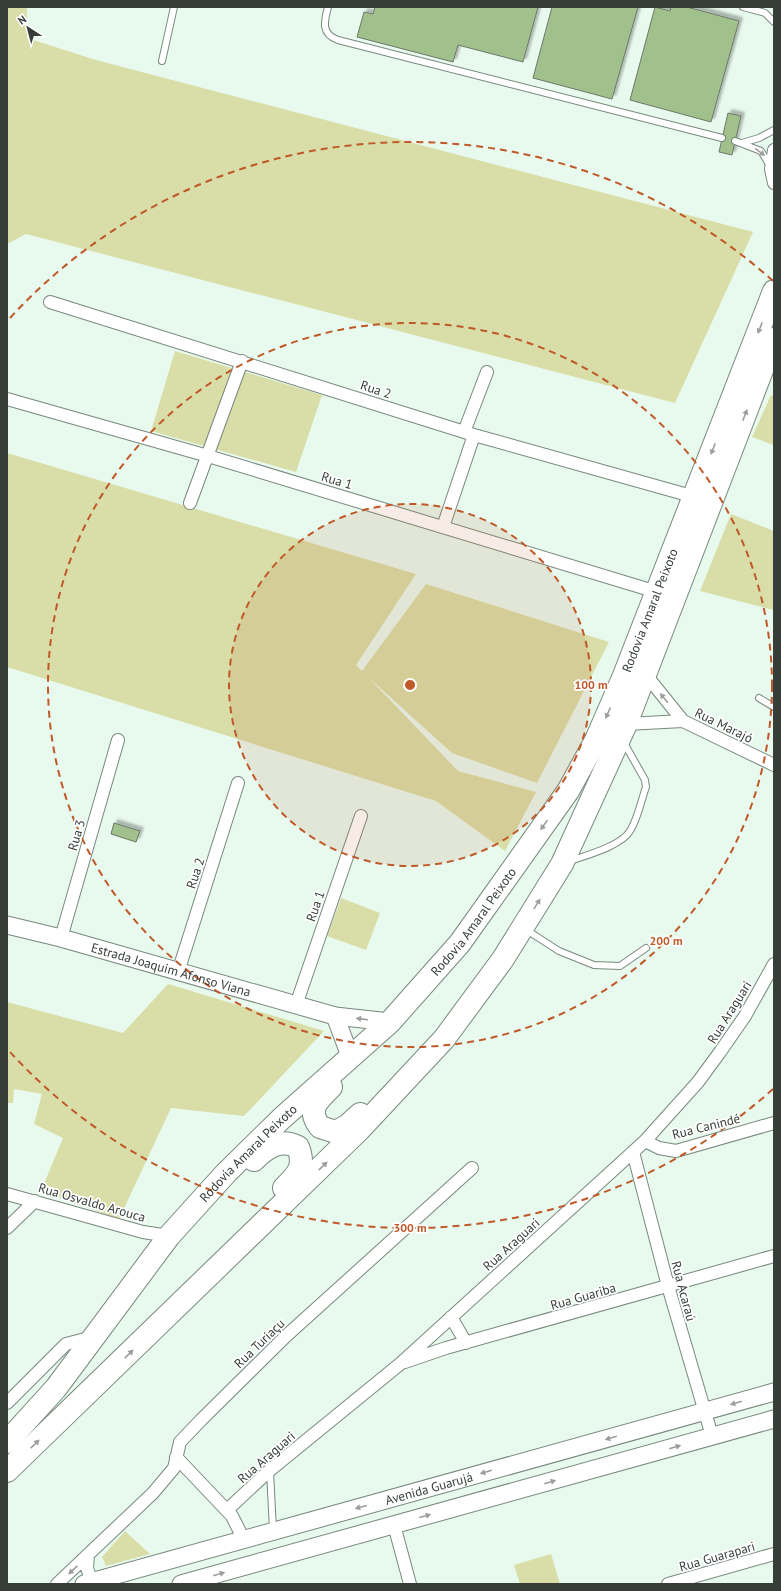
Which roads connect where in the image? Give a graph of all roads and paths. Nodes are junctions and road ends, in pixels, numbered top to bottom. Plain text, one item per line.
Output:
1 (174, 7) edge
2 (328, 7) edge
3 (743, 7) edge
4 (774, 22) edge
5 (162, 61) dead end
6 (774, 130) edge
7 (722, 138) dead end
8 (774, 150) edge
9 (771, 169) junction
10 (774, 183) edge
11 (774, 291) edge
12 (50, 302) dead end
13 (774, 339) edge
14 (242, 361) junction
15 (487, 372) dead end
16 (7, 398) edge
17 (469, 434) junction
18 (208, 456) junction
19 (695, 497) junction
20 (190, 503) dead end
21 (443, 527) junction
22 (657, 592) junction
23 (646, 675) junction
24 (758, 698) dead end
25 (774, 707) edge
26 (683, 721) junction
27 (623, 730) junction
28 (118, 740) dead end
29 (774, 765) edge
30 (238, 783) dead end
31 (361, 816) dead end
32 (562, 864) junction
33 (7, 925) edge
34 (518, 933) junction
35 (61, 938) junction
36 (646, 948) dead end
37 (448, 956) junction
38 (774, 964) edge
39 (178, 972) junction
40 (296, 1005) junction
41 (335, 1016) junction
42 (390, 1022) junction
43 (350, 1056) junction
44 (774, 1123) edge
45 (645, 1141) junction
46 (633, 1152) junction
47 (472, 1168) dead end
48 (7, 1194) edge
49 (35, 1201) junction
50 (7, 1228) edge
51 (169, 1236) junction
52 (774, 1256) edge
53 (668, 1286) junction
54 (451, 1317) junction
55 (163, 1320) junction
56 (94, 1336) junction
57 (466, 1343) junction
58 (78, 1359) junction
59 (400, 1364) junction
60 (774, 1392) edge
61 (7, 1403) edge
62 (704, 1412) junction
63 (774, 1419) edge
64 (712, 1436) junction
65 (7, 1442) edge
66 (176, 1457) junction
67 (270, 1470) junction
68 (7, 1471) edge
69 (227, 1510) junction
70 (394, 1525) junction
71 (274, 1531) junction
72 (244, 1540) junction
73 (774, 1554) edge
74 (88, 1556) junction
75 (280, 1556) junction
76 (90, 1583) edge
77 (57, 1584) edge
78 (181, 1584) edge
79 (410, 1584) edge
80 (668, 1584) edge

1 - 5 lane
2 - 7 lane
3 - 4 lane
6 -> 9 lane
8 - 9 street
9 - 10 street
11 -> 19 highway, Rodovia Amaral Peixoto
12 - 14 street, Rua 2
23 -> 13 highway, Rodovia Amaral Peixoto
14 - 17 street, Rua 2
14 - 18 street
15 - 17 street
16 - 18 street, Rua 1
17 - 19 street, Rua 2
17 - 21 street
18 - 20 street
18 - 21 street, Rua 1
19 - 22 highway, Rodovia Amaral Peixoto
21 - 22 street, Rua 1
22 -> 37 highway, Rodovia Amaral Peixoto
26 -> 23 street, Rua Marajó
23 - 27 highway, Rodovia Amaral Peixoto
24 - 25 lane
26 - 27 street, Rua Marajó
26 - 29 street, Rua Marajó
27 - 32 highway, Rodovia Amaral Peixoto
27 - 32 lane
28 - 35 street, Rua 3
30 - 39 street, Rua 2
31 - 40 street, Rua 1
34 -> 32 highway, Rodovia Amaral Peixoto
33 - 35 street, Estrada Joaquim Afonso Viana
34 - 36 lane
34 - 37 highway
55 -> 34 highway, Rodovia Amaral Peixoto
35 - 39 street, Estrada Joaquim Afonso Viana
37 - 42 highway, Rodovia Amaral Peixoto
38 - 45 street, Rua Araguari
39 - 40 street, Estrada Joaquim Afonso Viana
40 - 41 street, Estrada Joaquim Afonso Viana
42 -> 41 street, Estrada Joaquim Afonso Viana
41 - 43 street
42 - 43 highway, Rodovia Amaral Peixoto
43 - 51 highway, Rodovia Amaral Peixoto
44 - 45 street, Rua Canindé
45 - 46 street, Rua Araguari
46 - 53 street, Rua Acaraú
46 - 54 street, Rua Araguari
47 - 66 street, Rua Turiaçu
48 - 49 street, Rua Osvaldo Arouca
49 - 50 street
49 - 51 street, Rua Osvaldo Arouca
51 - 56 highway, Rodovia Amaral Peixoto
52 - 53 street, Rua Guariba
53 - 57 street, Rua Guariba
53 - 62 street, Rua Acaraú
54 - 57 street
54 - 59 street, Rua Araguari
55 - 58 highway
68 -> 55 highway, Rodovia Amaral Peixoto
56 - 58 highway, Rodovia Amaral Peixoto
56 - 61 street
57 - 59 street, Rua Guariba
58 - 65 highway, Rodovia Amaral Peixoto
59 - 67 street, Rua Araguari
60 -> 62 street, Avenida Guarujá
62 - 64 street, Rua Acaraú
62 -> 71 street, Avenida Guarujá
63 - 64 street, Avenida Guarujá
70 -> 64 street, Avenida Guarujá
66 - 69 street
66 - 74 street, Rua Turiaçu
67 - 69 street, Rua Araguari
67 - 71 lane
69 - 72 street
70 - 75 street, Avenida Guarujá
70 - 79 street
71 - 72 street, Avenida Guarujá
71 - 75 street
72 - 76 street, Avenida Guarujá
73 - 80 street, Rua Guarapari
74 - 76 street
74 -> 77 street, Rua Turiaçu
78 -> 75 street, Avenida Guarujá

